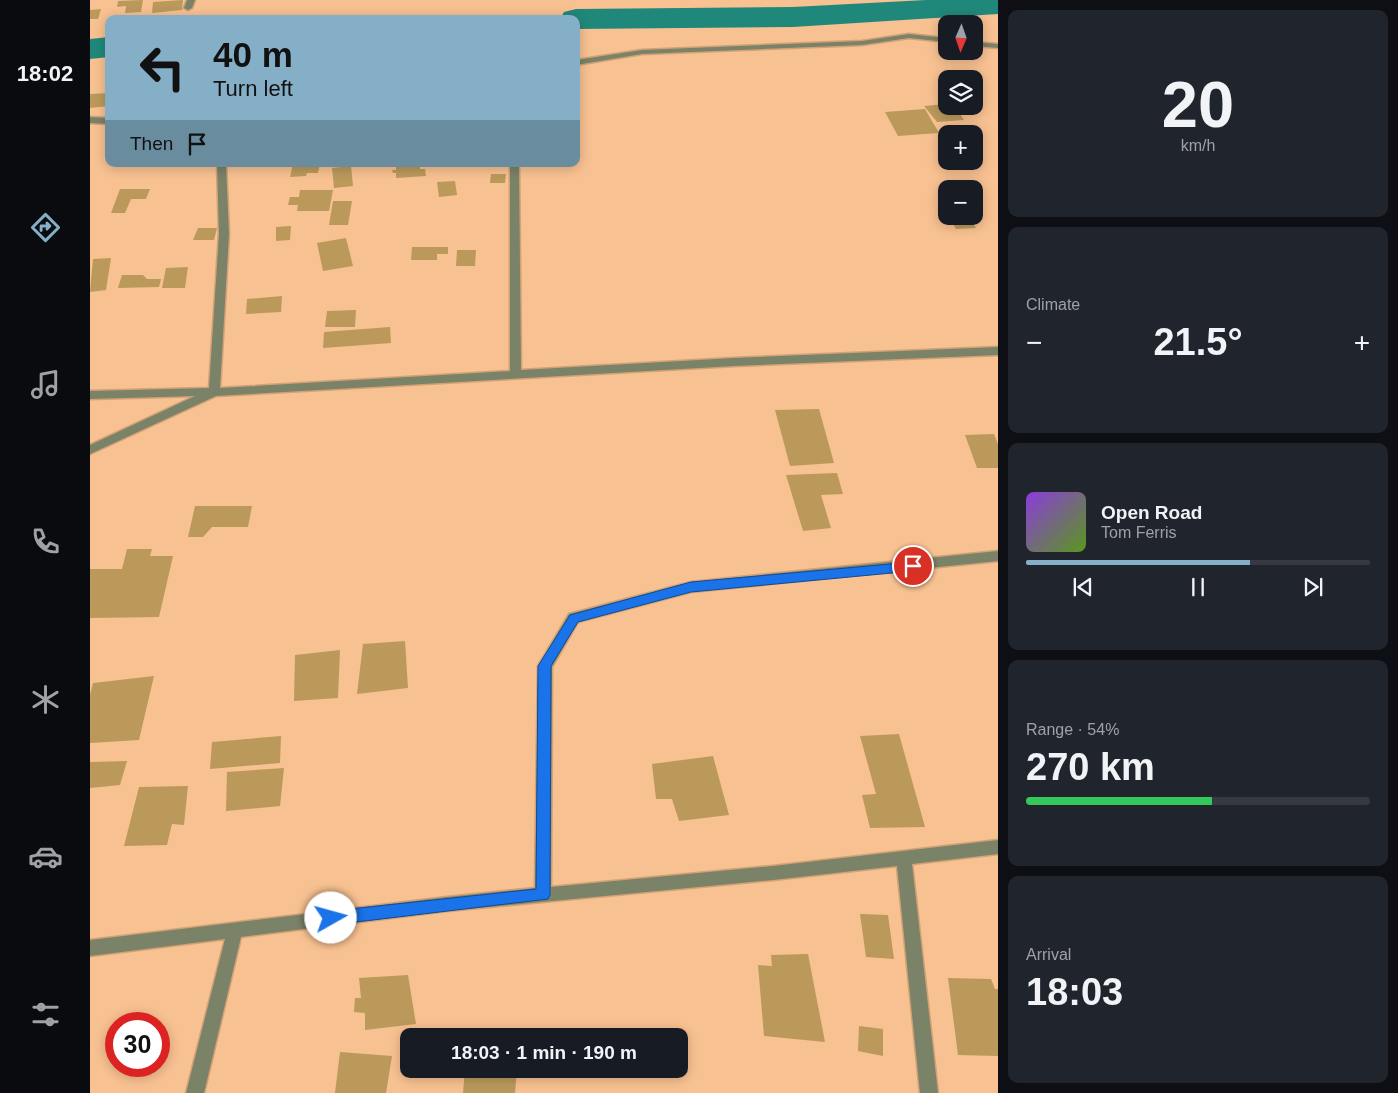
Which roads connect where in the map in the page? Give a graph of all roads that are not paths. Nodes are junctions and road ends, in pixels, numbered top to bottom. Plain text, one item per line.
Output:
1 (191, 0) edge
2 (188, 8) dead end
3 (938, 39) edge
4 (983, 45) edge
5 (998, 46) edge
6 (580, 62) edge
7 (90, 120) edge
8 (105, 121) edge
9 (221, 167) edge
10 (514, 167) edge
11 (998, 351) edge
12 (516, 375) junction
13 (214, 392) junction
14 (90, 395) edge
15 (90, 450) edge
16 (998, 556) edge
17 (998, 847) edge
18 (904, 858) junction
19 (543, 895) junction
20 (235, 930) junction
21 (90, 948) edge
22 (196, 1093) edge
23 (929, 1093) edge

1 - 2 street
3 - 6 street
4 - 5 street
7 - 8 street
9 - 13 street
10 - 12 street
11 - 12 street
12 - 13 street
13 - 14 street
13 - 15 street
16 - 19 street
17 - 18 street
18 - 19 street
18 - 23 street
19 - 20 street
20 - 21 street
20 - 22 street

